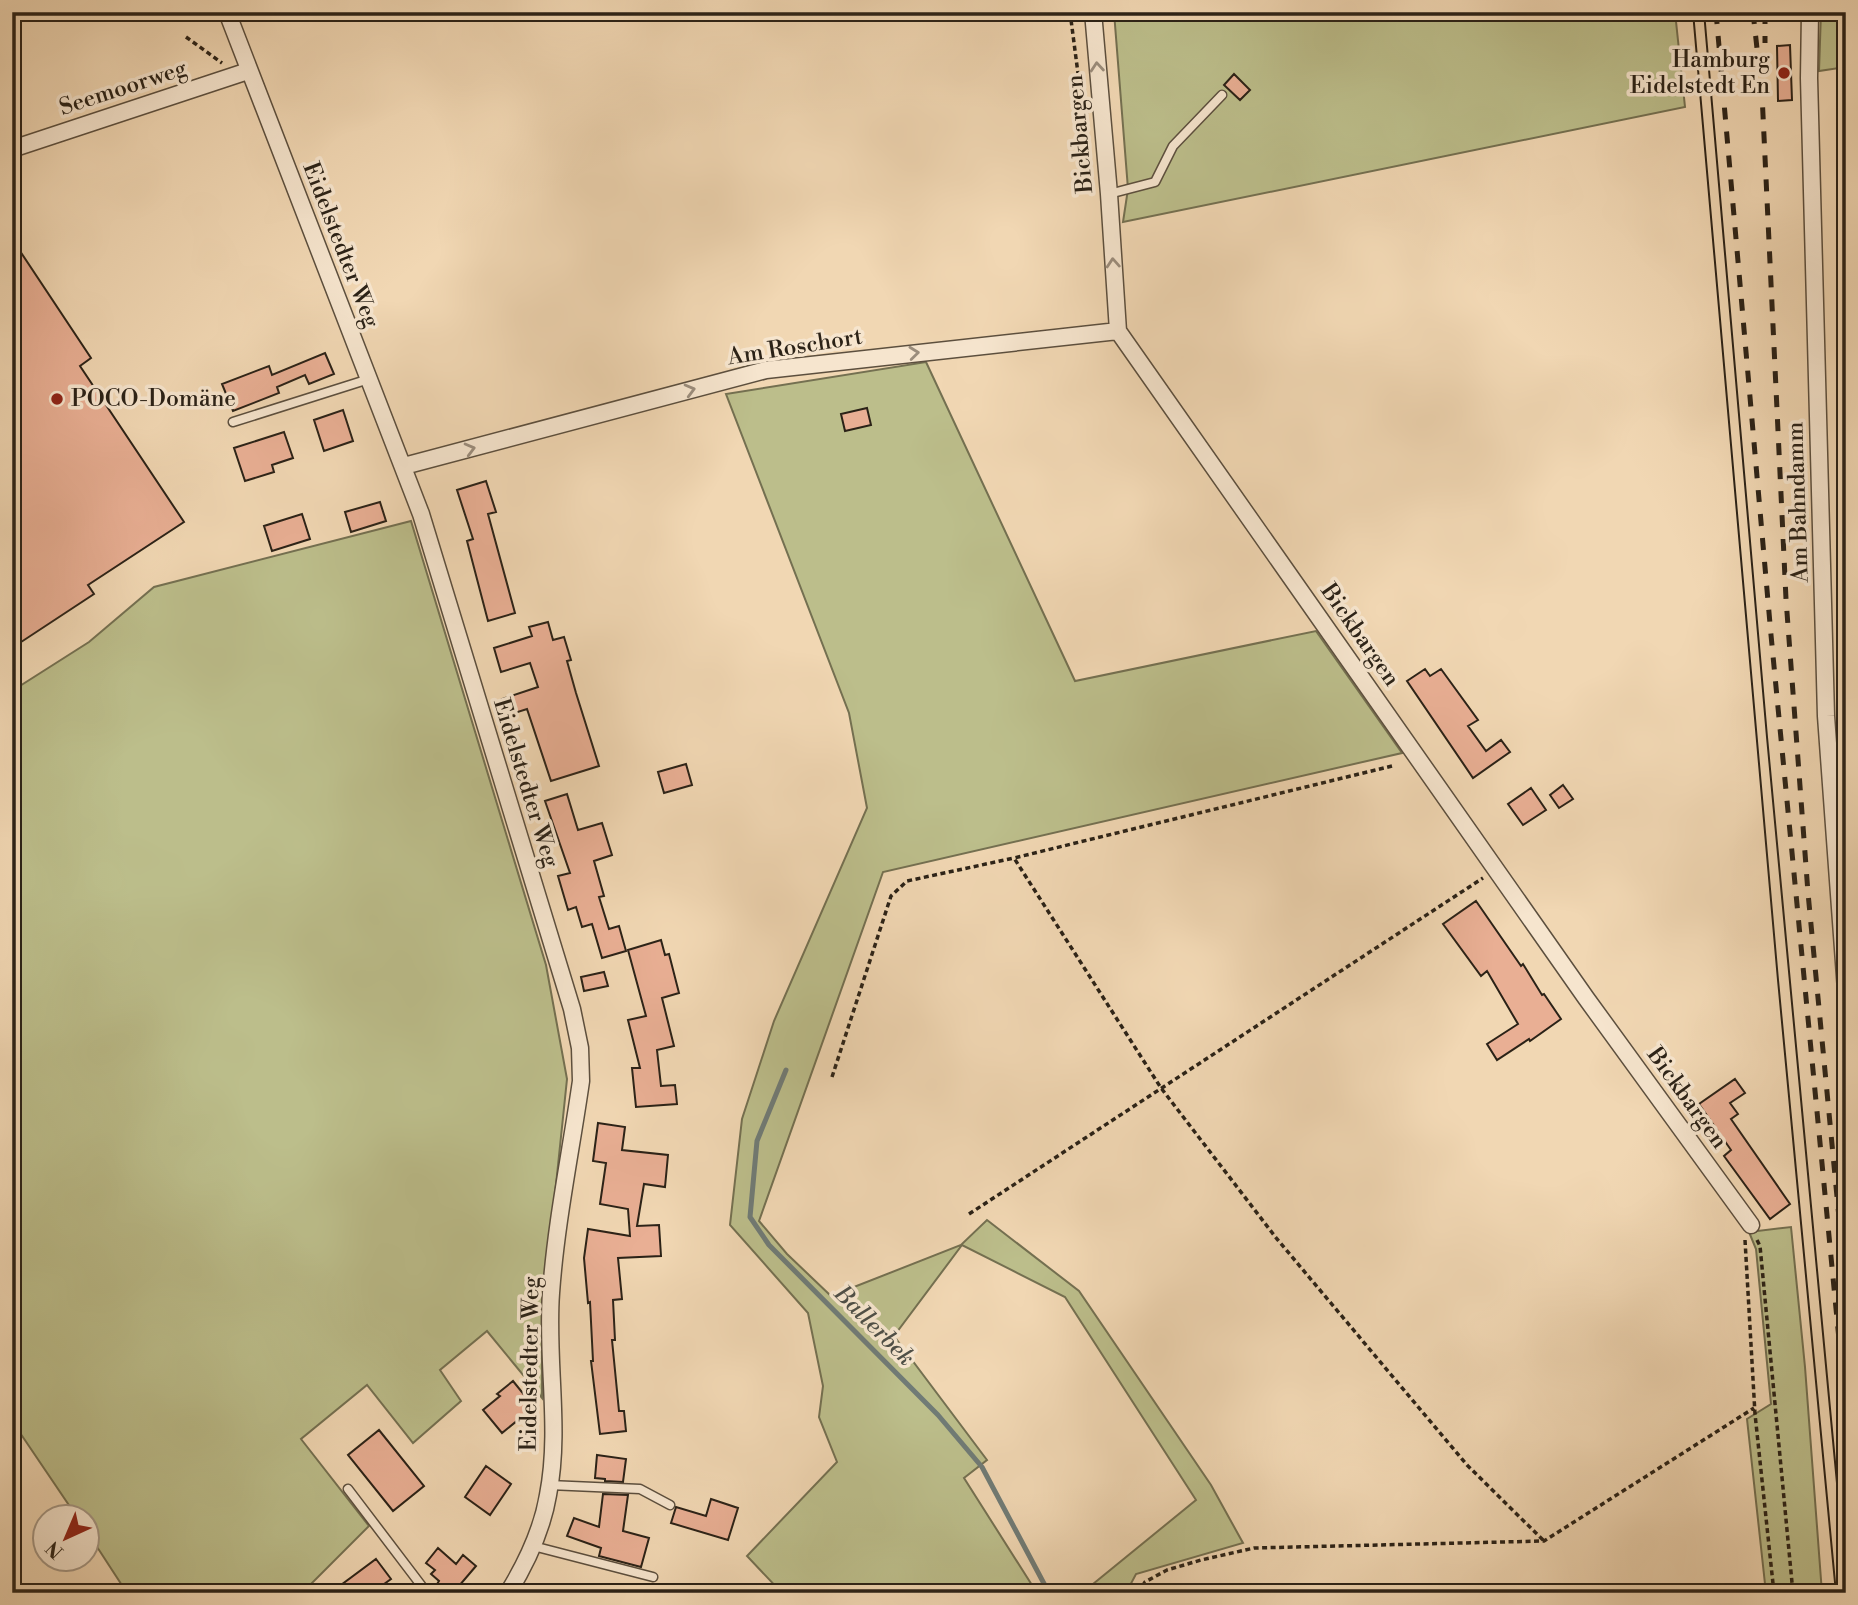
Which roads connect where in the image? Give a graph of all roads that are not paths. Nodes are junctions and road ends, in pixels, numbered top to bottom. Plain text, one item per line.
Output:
1 (227, 12) edge
2 (1093, 12) edge
3 (1810, 12) edge
4 (243, 73) junction
5 (1222, 95) dead end
6 (12, 149) edge
7 (1109, 194) junction
8 (1118, 331) junction
9 (369, 379) junction
10 (233, 422) dead end
11 (404, 466) junction
12 (1846, 990) edge
13 (1751, 1225) road end
14 (549, 1485) junction
15 (348, 1489) dead end
16 (670, 1505) dead end
17 (533, 1546) junction
18 (653, 1577) dead end
19 (427, 1593) edge
20 (508, 1593) edge

1 - 4 street, Eidelstedter Weg
7 -> 2 street, Bickbargen
3 - 12 street, Am Bahndamm
4 - 6 street, Seemoorweg
4 - 9 street, Eidelstedter Weg
5 - 7 lane
8 -> 7 street, Bickbargen
11 -> 8 street, Am Roschort
8 - 13 street, Bickbargen
9 - 10 lane
9 - 11 street, Eidelstedter Weg
11 - 14 street, Eidelstedter Weg
14 - 16 lane
14 - 17 street, Eidelstedter Weg
15 - 19 lane
17 - 18 lane
17 - 20 street, Eidelstedter Weg

